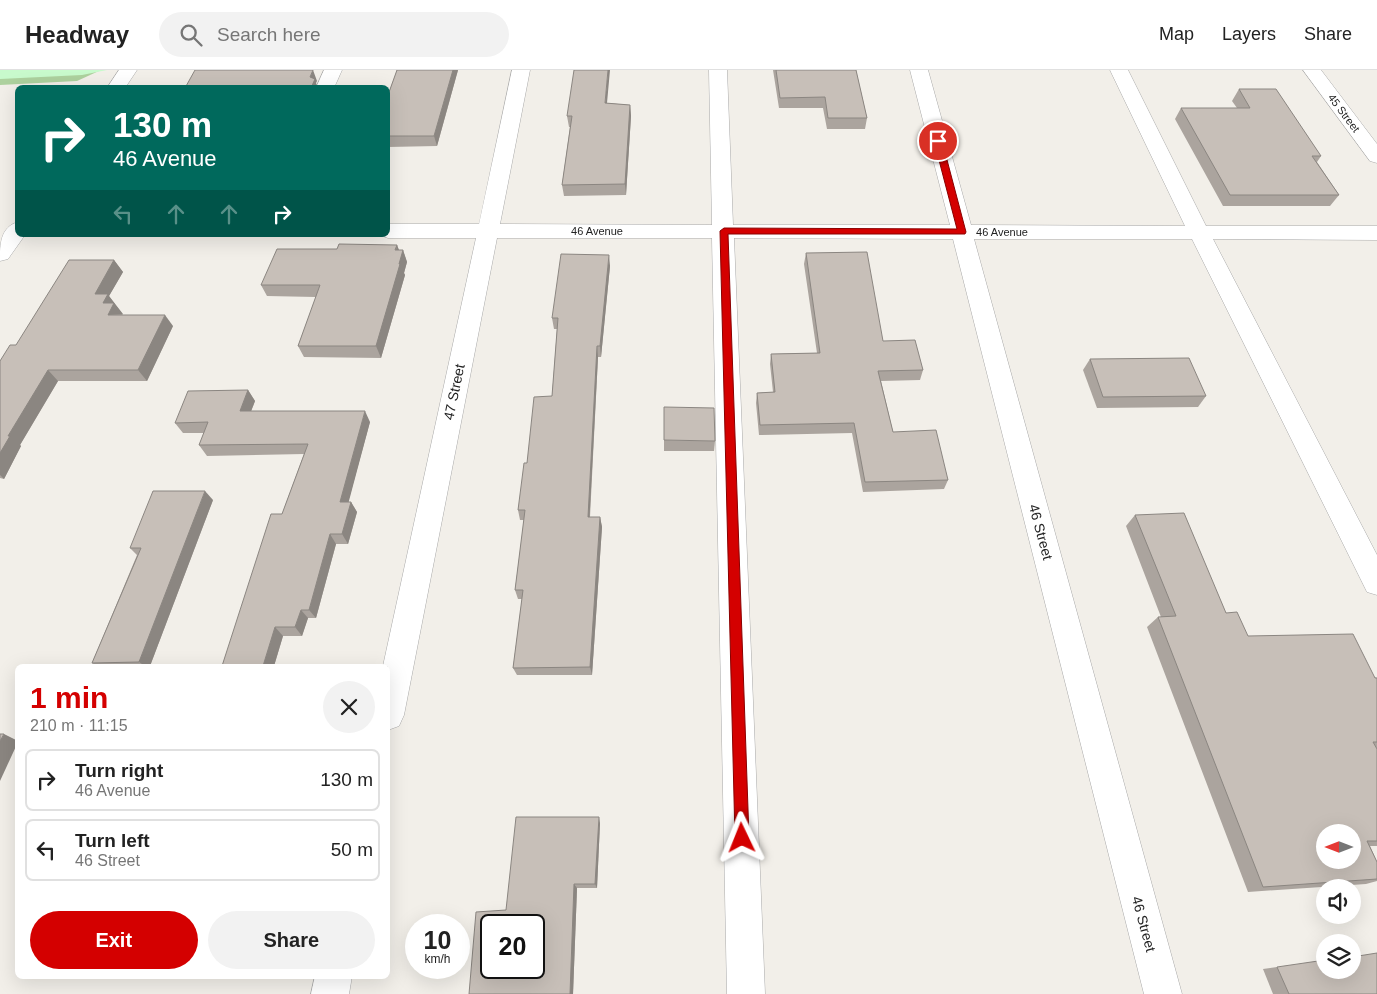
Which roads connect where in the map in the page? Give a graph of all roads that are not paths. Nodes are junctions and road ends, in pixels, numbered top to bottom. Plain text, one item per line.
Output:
1 (128, 70) edge
2 (333, 70) edge
3 (521, 70) edge
4 (718, 70) edge
5 (919, 70) edge
6 (1119, 70) edge
7 (1312, 70) edge
8 (118, 85) edge
9 (326, 85) edge
10 (1377, 157) edge
11 (15, 229) edge
12 (0, 230) edge
13 (390, 231) edge
14 (487, 231) junction
15 (724, 231) junction
16 (15, 232) edge
17 (962, 232) junction
18 (1198, 232) junction
19 (1377, 233) edge
20 (0, 254) edge
21 (1377, 583) edge
22 (390, 705) edge
23 (333, 979) edge
24 (330, 994) edge
25 (746, 994) edge
26 (1163, 994) edge

1 - 8 street
2 - 9 street
3 - 14 street, 47 Street
4 - 15 street
5 - 17 street, 46 Street
6 - 18 street
7 - 10 street, 45 Street
11 - 12 street
13 - 14 street, 46 Avenue
14 - 15 street, 46 Avenue
14 - 22 street, 47 Street
15 - 17 street, 46 Avenue
15 - 25 street
16 - 20 street
17 - 18 street, 46 Avenue
17 - 26 street, 46 Street
18 - 19 street, 46 Avenue
18 - 21 street
23 - 24 street

